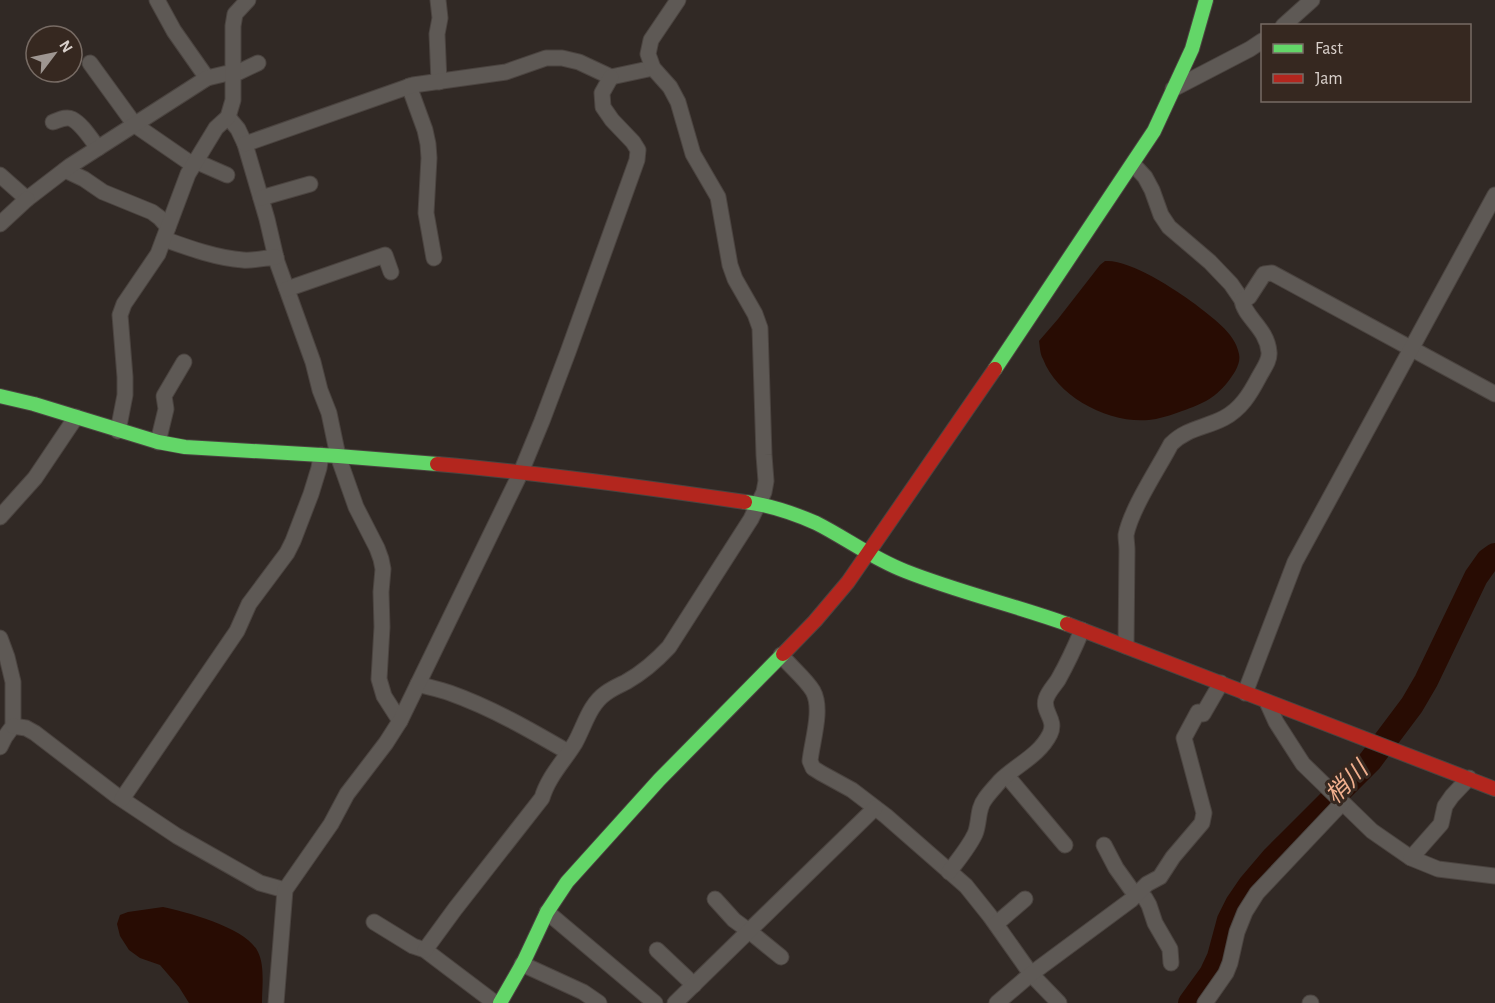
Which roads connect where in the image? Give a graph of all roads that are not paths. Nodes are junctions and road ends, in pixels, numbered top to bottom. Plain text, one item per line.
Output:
1 (157, 0) edge
2 (248, 0) edge
3 (438, 0) edge
4 (678, 0) edge
5 (1206, 0) edge
6 (1312, 0) edge
7 (1286, 24) edge
8 (1261, 42) edge
9 (90, 63) dead end
10 (258, 63) dead end
11 (653, 68) junction
12 (232, 73) junction
13 (611, 77) junction
14 (207, 78) junction
15 (439, 82) junction
16 (409, 86) junction
17 (1173, 90) junction
18 (228, 117) junction
19 (53, 122) dead end
20 (135, 125) junction
21 (245, 144) junction
22 (98, 148) junction
23 (194, 163) junction
24 (1133, 164) junction
25 (65, 170) junction
26 (0, 175) edge
27 (227, 175) dead end
28 (310, 184) dead end
29 (1495, 195) edge
30 (261, 198) junction
31 (27, 199) junction
32 (0, 224) edge
33 (166, 233) junction
34 (276, 257) junction
35 (434, 258) dead end
36 (391, 272) dead end
37 (287, 289) junction
38 (1242, 300) junction
39 (1410, 349) junction
40 (184, 362) dead end
41 (1495, 394) edge
42 (0, 396) edge
43 (76, 417) junction
44 (118, 430) junction
45 (158, 442) junction
46 (321, 455) junction
47 (338, 456) junction
48 (521, 472) junction
49 (760, 504) junction
50 (0, 517) edge
51 (868, 554) junction
52 (1082, 630) junction
53 (0, 638) edge
54 (1126, 646) junction
55 (781, 656) junction
56 (418, 684) junction
57 (1221, 684) junction
58 (1245, 693) junction
59 (1267, 702) junction
60 (400, 721) junction
61 (13, 726) junction
62 (0, 747) edge
63 (568, 752) junction
64 (1007, 776) junction
65 (1469, 778) junction
66 (1495, 789) edge
67 (1337, 798) junction
68 (122, 799) junction
69 (875, 808) junction
70 (1065, 845) dead end
71 (1104, 845) dead end
72 (1411, 858) junction
73 (950, 872) junction
74 (1495, 876) edge
75 (285, 890) junction
76 (1138, 892) junction
77 (715, 899) dead end
78 (1025, 899) dead end
79 (547, 912) junction
80 (374, 922) dead end
81 (996, 924) junction
82 (749, 931) junction
83 (425, 950) junction
84 (657, 951) dead end
85 (781, 957) dead end
86 (1171, 963) dead end
87 (522, 964) junction
88 (1031, 974) junction
89 (694, 985) junction
90 (579, 998) edge
91 (276, 1003) edge
92 (495, 1003) edge
93 (500, 1003) edge
94 (599, 1003) edge
95 (655, 1003) edge
96 (675, 1003) edge
97 (997, 1003) edge
98 (1059, 1003) edge
99 (1205, 1003) edge

1 - 14 street
2 - 12 street
3 - 15 street
4 - 11 street
5 - 17 street
6 - 7 street
8 - 17 street
9 - 20 street
10 - 12 street
11 - 13 street
11 - 49 street
12 - 14 street
12 - 18 street
13 - 15 street
13 - 48 street
14 - 20 street
15 - 16 street
16 - 21 street
16 - 35 street
17 - 24 street
18 - 21 street
18 - 23 street
19 - 22 street
20 - 22 street
20 - 23 street
21 - 30 street
22 - 25 street
23 - 27 street
23 - 33 street
24 - 38 street
24 - 51 street
25 - 31 street
25 - 33 street
26 - 31 street
28 - 30 street
29 - 39 street
30 - 34 street
31 - 32 street
33 - 34 street
33 - 44 street
34 - 37 street
36 - 37 street
37 - 47 street
38 - 39 street
38 - 54 street
39 - 41 street
39 - 58 street
40 - 45 street
42 - 43 street
43 - 44 street
43 - 50 street
44 - 45 street
45 - 46 street
46 - 47 street
46 - 68 street
47 - 48 street
47 - 60 street
48 - 49 street
48 - 56 street
49 - 51 street
49 - 63 street
51 - 52 street
51 - 55 street
52 - 54 street
52 - 64 street
53 - 61 street
54 - 57 street
55 - 69 street
55 - 79 street
56 - 60 street
56 - 63 street
57 - 58 street
57 - 76 street
58 - 59 street
59 - 65 street
59 - 67 street
60 - 75 street
61 - 62 street
61 - 68 street
63 - 83 street
64 - 70 street
64 - 73 street
65 - 66 street
65 - 72 street
67 - 72 street
67 - 99 street
68 - 75 street
69 - 73 street
69 - 82 street
71 - 76 street
72 - 74 street
73 - 81 street
75 - 91 street
76 - 86 street
76 - 88 street
77 - 82 street
78 - 81 street
79 - 87 street
79 - 95 street
80 - 83 street
81 - 88 street
82 - 85 street
82 - 89 street
83 - 92 street
84 - 89 street
87 - 90 street
87 - 93 street
88 - 97 street
88 - 98 street
89 - 96 street
90 - 94 street

